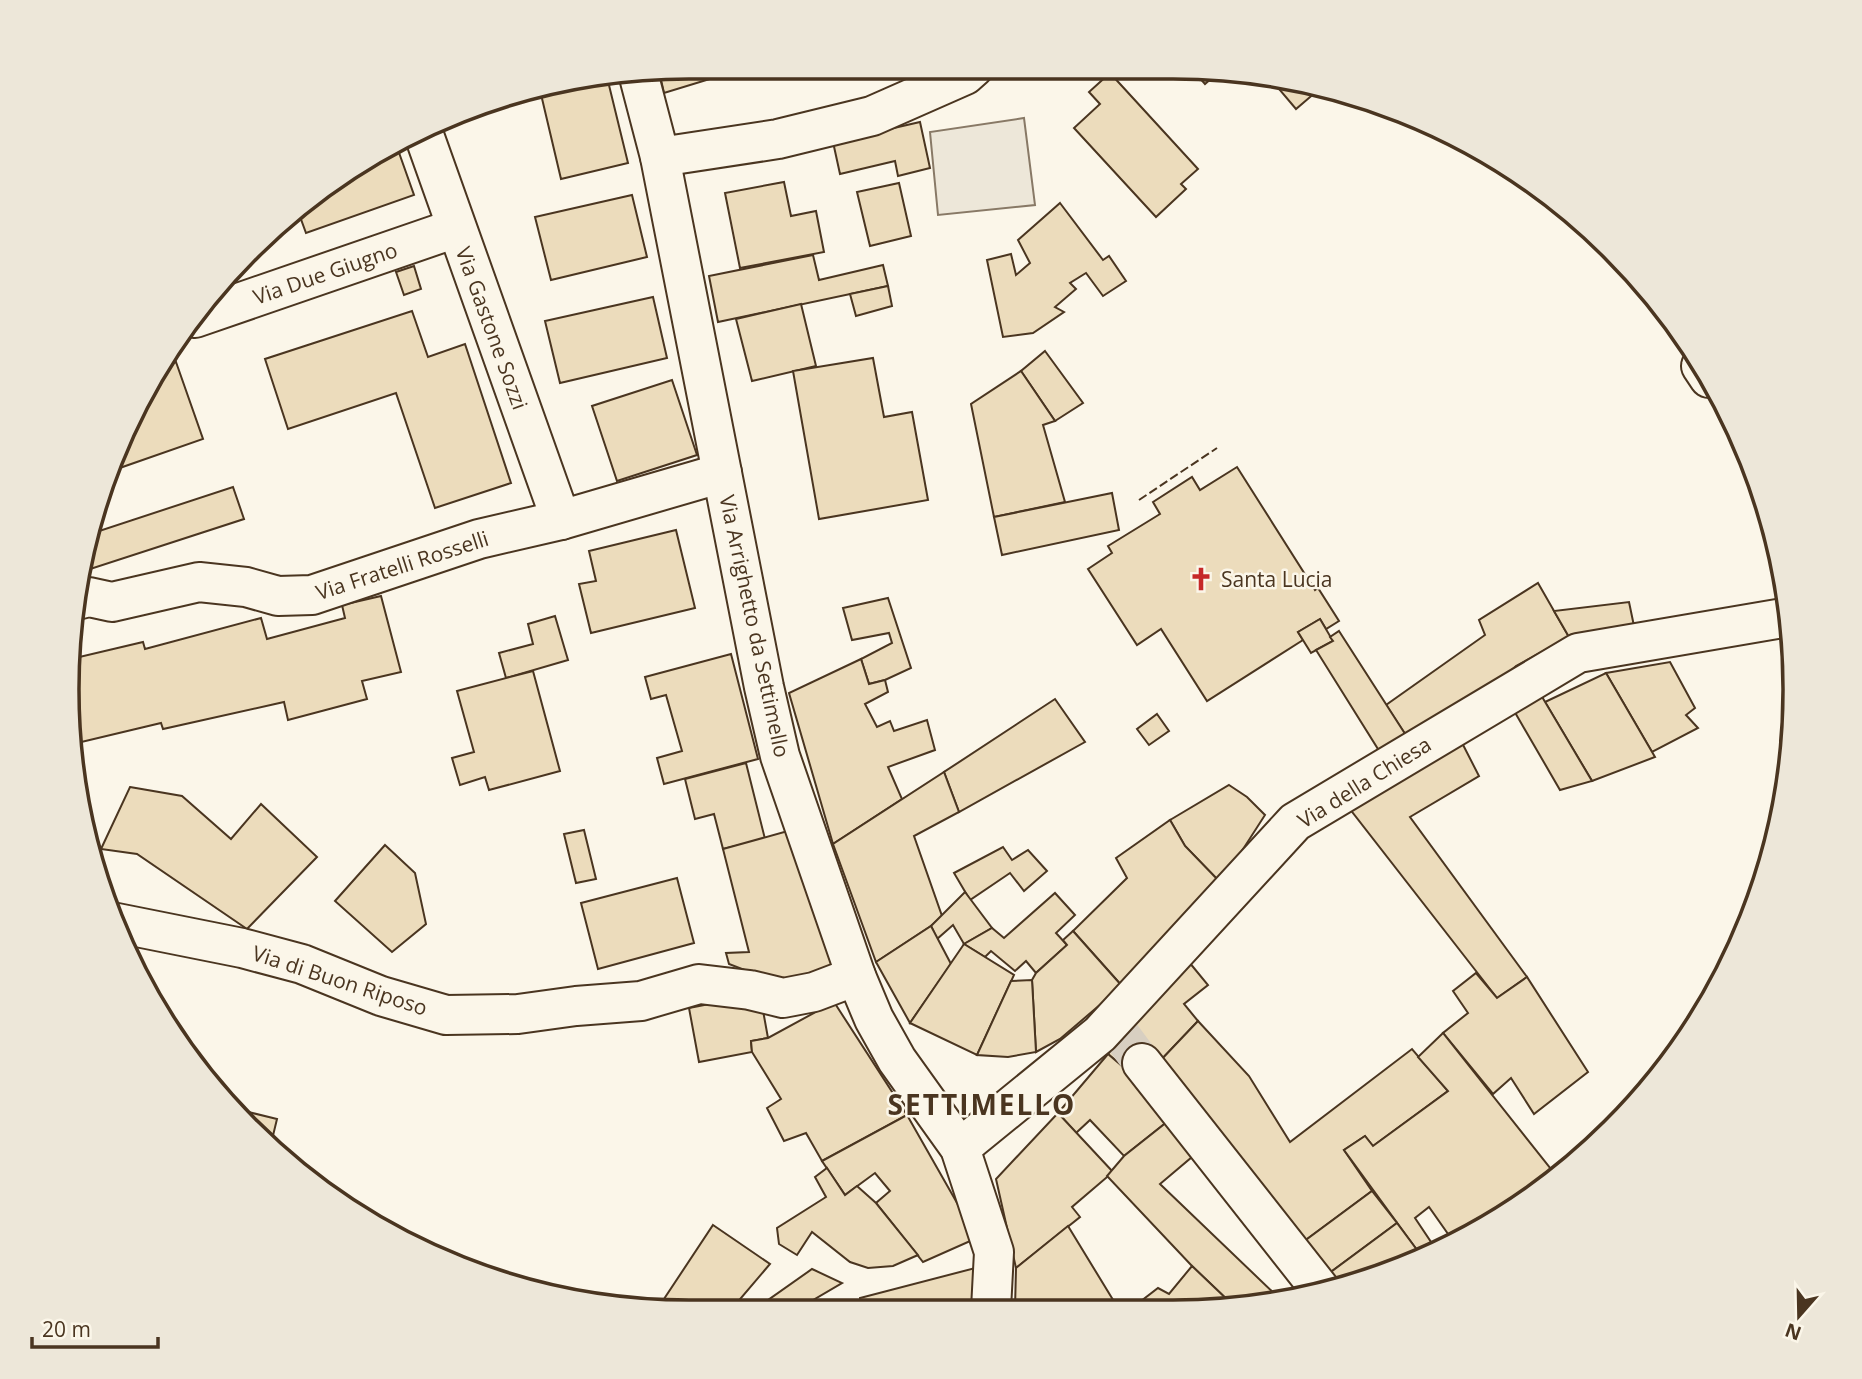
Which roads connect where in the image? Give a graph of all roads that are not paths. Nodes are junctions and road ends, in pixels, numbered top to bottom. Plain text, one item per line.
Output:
1 (956, 79) edge
2 (640, 81) edge
3 (425, 139) edge
4 (660, 157) junction
5 (456, 228) junction
6 (209, 313) edge
7 (722, 473) junction
8 (561, 520) junction
9 (86, 598) edge
10 (1779, 619) edge
11 (126, 925) edge
12 (856, 975) junction
13 (1125, 1040) junction
14 (960, 1148) junction
15 (1315, 1283) edge
16 (991, 1300) edge

1 - 4 street
2 - 4 street, Via Arrighetto da Settimello
3 - 5 street, Via Gastone Sozzi
4 - 7 street, Via Arrighetto da Settimello
5 - 6 street, Via Due Giugno
5 - 8 street, Via Gastone Sozzi
7 - 8 street, Via Fratelli Rosselli
7 - 12 street, Via Arrighetto da Settimello
8 - 9 street, Via Fratelli Rosselli
10 - 13 street, Via della Chiesa
11 - 12 street, Via di Buon Riposo
12 - 14 street, Via Arrighetto da Settimello
13 - 14 street, Via della Chiesa
13 - 15 street
14 - 16 street, Via Arrighetto da Settimello

